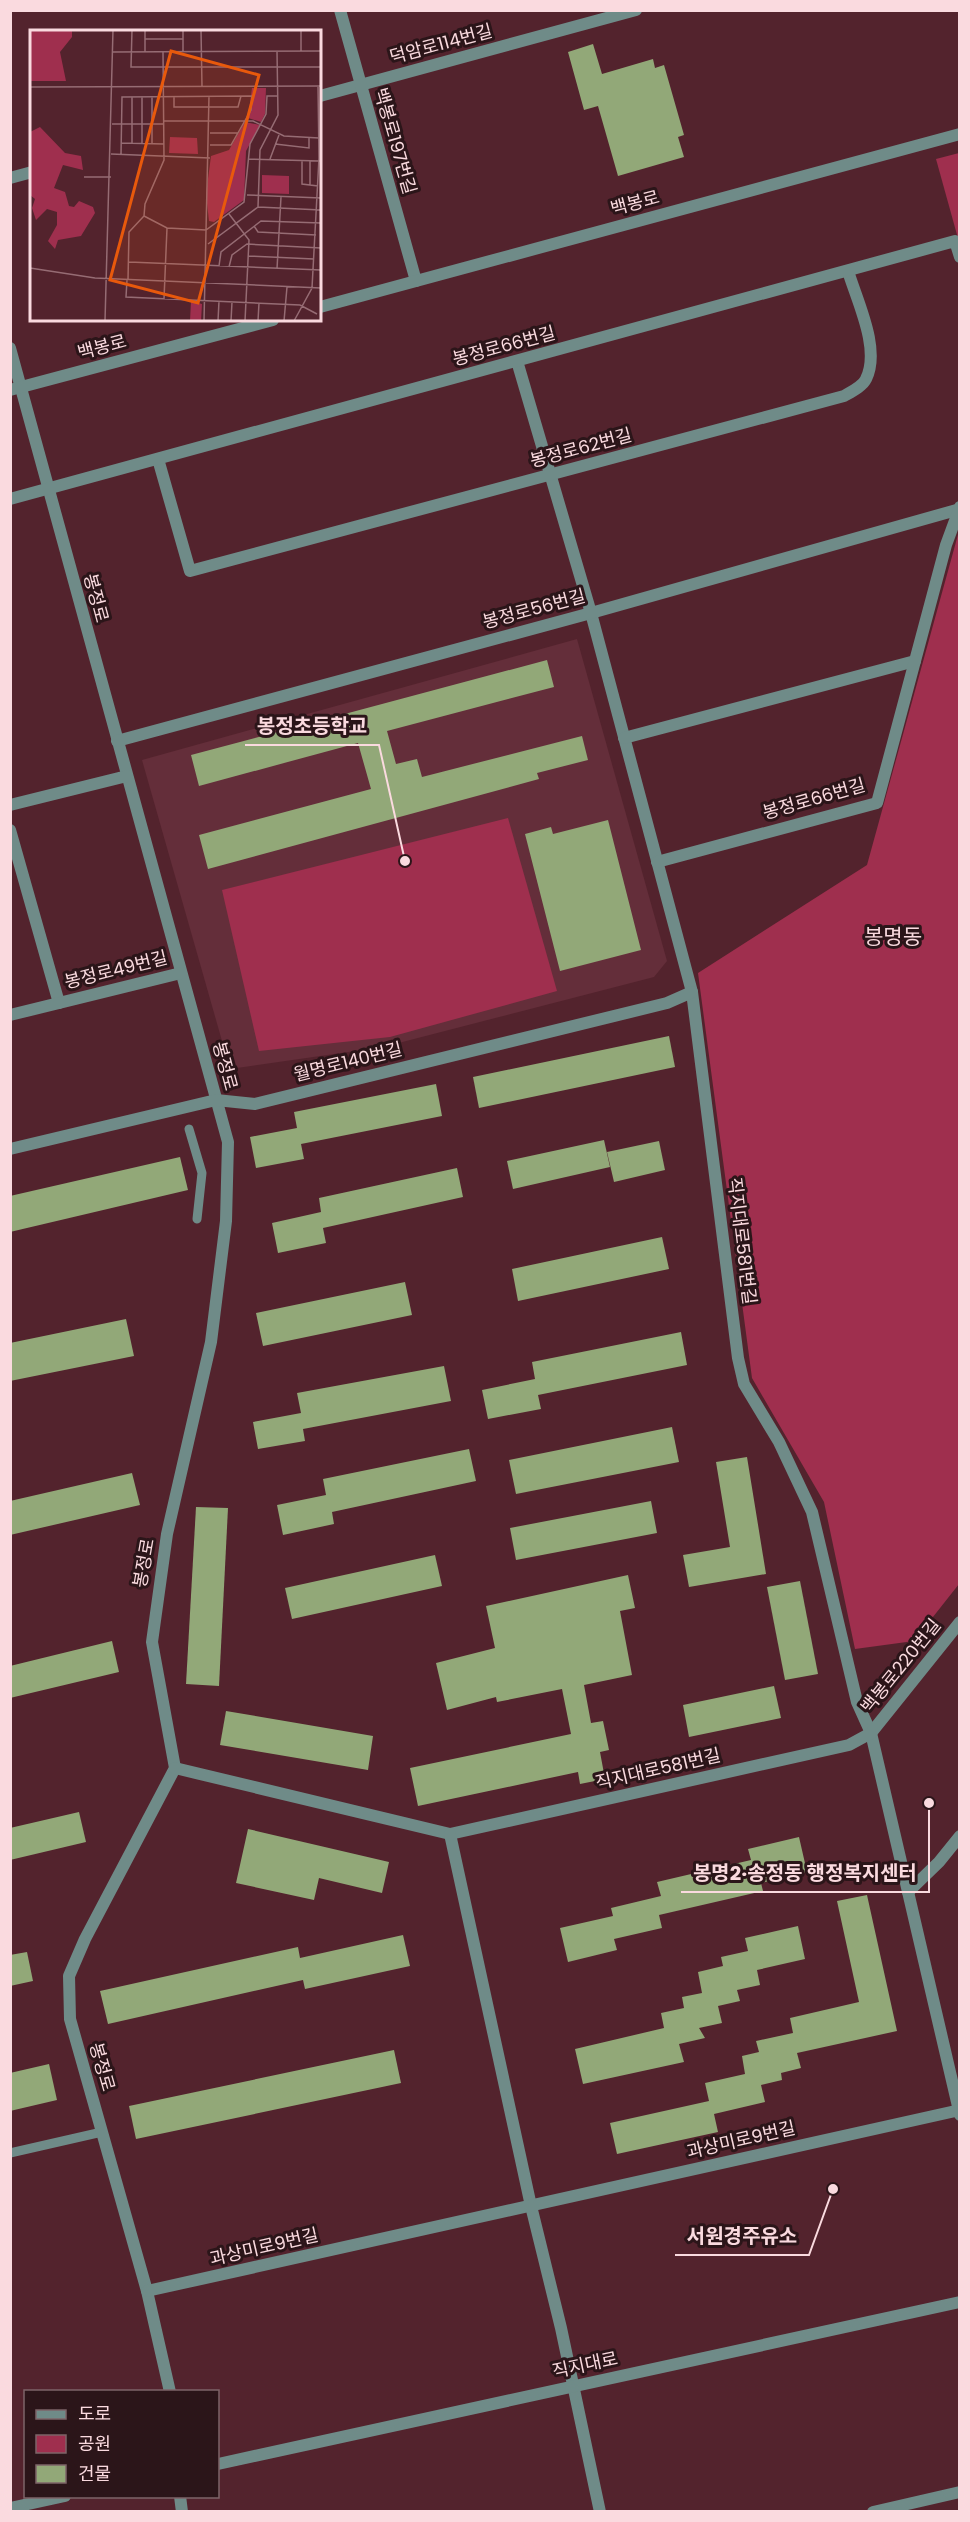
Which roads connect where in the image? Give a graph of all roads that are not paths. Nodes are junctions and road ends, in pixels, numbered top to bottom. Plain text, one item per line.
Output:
1 (340, 10) edge
2 (636, 10) edge
3 (361, 85) junction
4 (321, 96) edge
5 (960, 134) edge
6 (30, 173) edge
7 (10, 178) edge
8 (960, 257) edge
9 (848, 271) junction
10 (416, 281) junction
11 (321, 307) edge
12 (269, 321) edge
13 (10, 348) edge
14 (517, 361) junction
15 (16, 389) edge
16 (158, 459) junction
17 (550, 474) junction
18 (48, 489) junction
19 (10, 499) edge
20 (959, 509) edge
21 (591, 613) junction
22 (915, 661) junction
23 (624, 738) junction
24 (117, 741) junction
25 (126, 776) junction
26 (10, 806) edge
27 (10, 830) edge
28 (657, 862) junction
29 (181, 973) junction
30 (692, 992) junction
31 (59, 1003) junction
32 (10, 1015) edge
33 (216, 1100) junction
34 (189, 1129) dead end
35 (10, 1149) edge
36 (198, 1220) dead end
37 (960, 1622) edge
38 (871, 1733) junction
39 (174, 1768) junction
40 (450, 1834) junction
41 (960, 1836) edge
42 (908, 1892) junction
43 (959, 2112) edge
44 (102, 2132) junction
45 (10, 2153) edge
46 (531, 2206) junction
47 (147, 2291) junction
48 (960, 2302) edge
49 (574, 2386) junction
50 (170, 2390) edge
51 (219, 2464) edge
52 (960, 2492) edge
53 (56, 2498) edge
54 (10, 2508) edge
55 (600, 2511) edge
56 (873, 2511) edge

1 - 3 street, 백봉로197번길
2 - 3 street, 덕암로114번길
3 - 4 street, 덕암로114번길
3 - 10 street, 백봉로197번길
5 - 10 street, 백봉로
6 - 7 street
8 - 9 street, 봉정로66번길
9 - 14 street, 봉정로66번길
9 - 17 street, 봉정로62번길
10 - 11 street, 백봉로
12 - 15 street, 백봉로
13 - 15 street, 봉정로
14 - 16 street, 봉정로66번길
14 - 17 street, 직지대로581번길
15 - 18 street, 봉정로
16 - 17 street, 봉정로62번길
16 - 18 street, 봉정로66번길
17 - 21 street, 직지대로581번길
18 - 19 street, 봉정로66번길
18 - 24 street, 봉정로
20 - 21 street, 봉정로56번길
20 - 22 street, 봉정로66번길
21 - 23 street, 직지대로581번길
21 - 24 street, 봉정로56번길
22 - 23 street
22 - 28 street, 봉정로66번길
23 - 28 street, 직지대로581번길
24 - 25 street, 봉정로
25 - 26 street
25 - 29 street, 봉정로
27 - 31 street, 봉정로49번길
28 - 30 street, 직지대로581번길
29 - 31 street, 봉정로49번길
29 - 33 street, 봉정로
30 - 33 street, 월명로140번길
30 - 38 street, 직지대로581번길
31 - 32 street, 봉정로49번길
33 - 35 street, 월명로140번길
33 - 39 street, 봉정로
34 - 36 lane
37 - 38 street, 백봉로220번길
38 - 40 street, 직지대로581번길
38 - 42 street, 직지대로581번길
39 - 40 street
39 - 44 street, 봉정로
40 - 46 street
41 - 42 street
42 - 43 street, 직지대로581번길
43 - 46 street, 과상미로9번길
44 - 45 lane
44 - 47 street, 봉정로
46 - 47 street, 과상미로9번길
46 - 49 street
47 - 50 street, 봉정로
48 - 49 street, 직지대로
49 - 51 street, 직지대로
49 - 55 street
52 - 56 street
53 - 54 street

